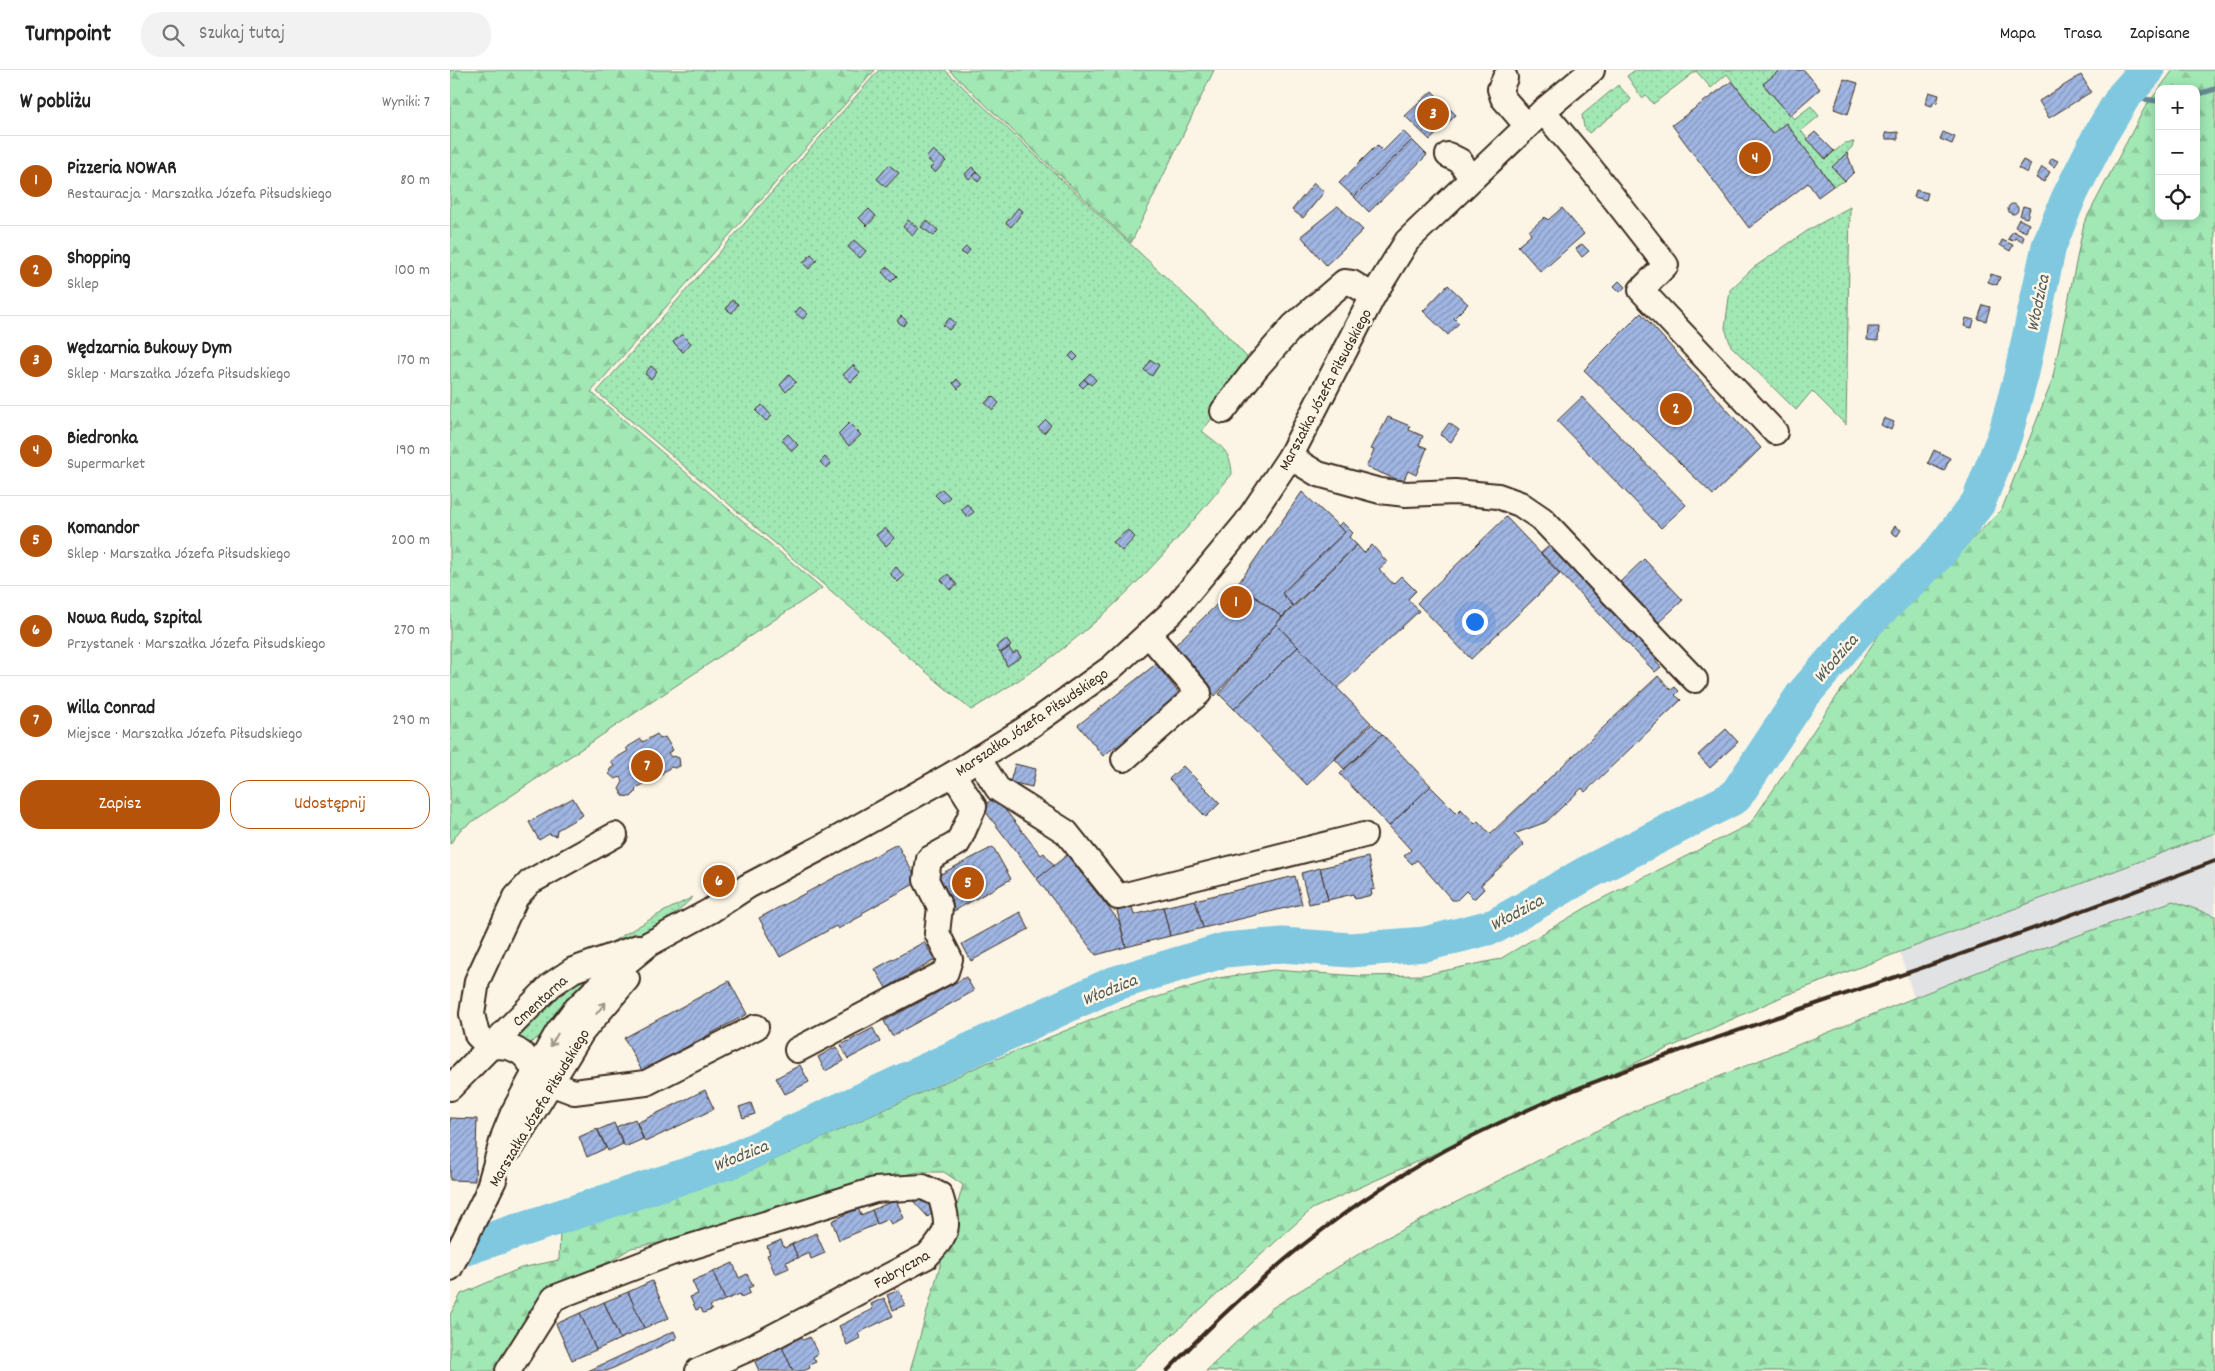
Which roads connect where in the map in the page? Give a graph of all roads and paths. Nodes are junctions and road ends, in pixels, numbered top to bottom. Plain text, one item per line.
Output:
1 (1592, 70) edge
2 (1505, 78) dead end
3 (1535, 119) junction
4 (1448, 155) dead end
5 (1471, 178) junction
6 (1373, 296) junction
7 (1223, 411) dead end
8 (1775, 432) dead end
9 (1290, 457) junction
10 (1148, 634) junction
11 (1695, 680) dead end
12 (978, 758) junction
13 (1124, 759) dead end
14 (952, 774) junction
15 (615, 835) dead end
16 (1364, 835) dead end
17 (694, 919) junction
18 (649, 944) junction
19 (756, 1027) dead end
20 (489, 1048) junction
21 (797, 1050) dead end
22 (542, 1078) junction
23 (450, 1088) edge
24 (487, 1194) junction
25 (450, 1268) edge
26 (508, 1371) edge
27 (698, 1371) edge

1 - 3 street, Marszałka Józefa Piłsudskiego
2 - 3 street
3 - 5 street, Marszałka Józefa Piłsudskiego
3 - 8 street
4 - 5 street
5 - 6 street, Marszałka Józefa Piłsudskiego
6 - 7 street
6 - 9 street, Marszałka Józefa Piłsudskiego
9 - 10 street, Marszałka Józefa Piłsudskiego
9 - 11 street
10 - 12 street, Marszałka Józefa Piłsudskiego
10 - 13 street
12 - 14 street, Marszałka Józefa Piłsudskiego
12 - 16 street
14 - 17 street, Marszałka Józefa Piłsudskiego
14 - 21 street
15 - 20 street
17 - 18 street, Marszałka Józefa Piłsudskiego
22 -> 17 street, Marszałka Józefa Piłsudskiego
18 - 20 street, Cmentarna
18 -> 22 street, Marszałka Józefa Piłsudskiego
19 - 22 street
20 - 22 street
20 - 23 street, Cmentarna
22 - 24 street, Marszałka Józefa Piłsudskiego
22 - 24 street, Marszałka Józefa Piłsudskiego
24 - 25 street
26 - 27 street, Fabryczna

